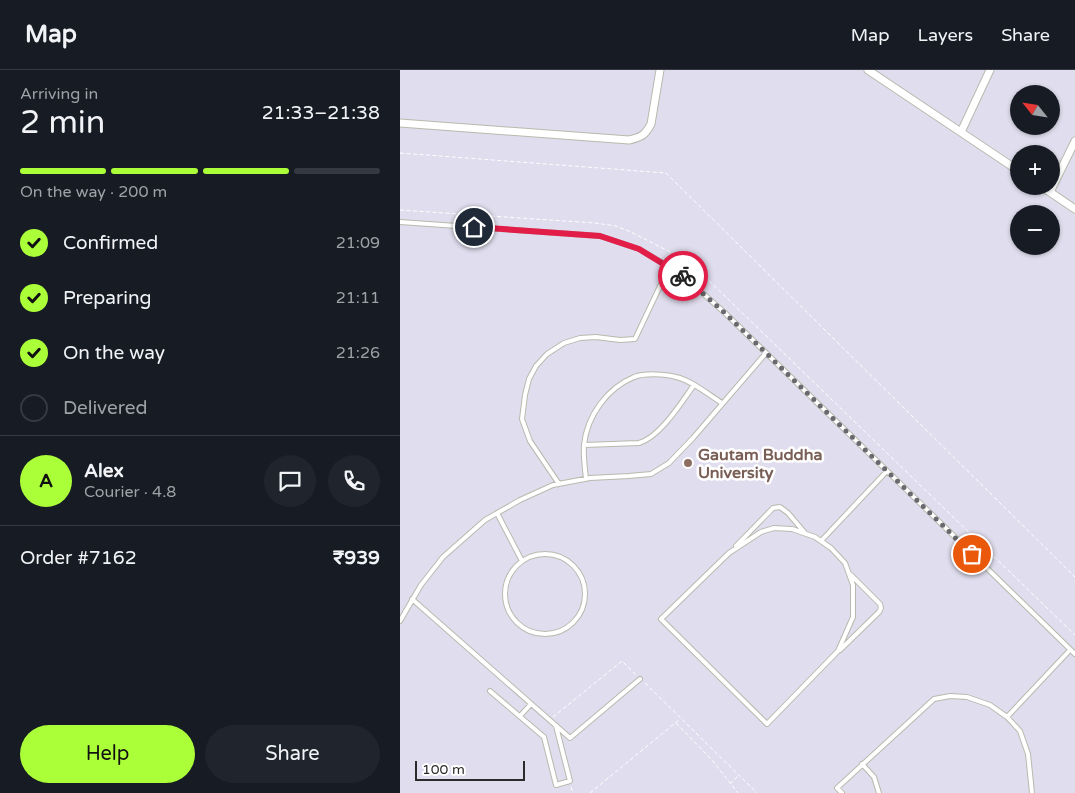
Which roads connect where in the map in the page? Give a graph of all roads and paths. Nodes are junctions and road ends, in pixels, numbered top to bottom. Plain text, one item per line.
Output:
1 (660, 70) edge
2 (868, 70) edge
3 (990, 70) edge
4 (400, 123) edge
5 (961, 132) junction
6 (1075, 141) edge
7 (400, 154) edge
8 (1010, 165) edge
9 (1060, 172) edge
10 (1054, 195) edge
11 (1075, 209) edge
12 (400, 210) edge
13 (400, 222) edge
14 (669, 267) junction
15 (766, 352) junction
16 (694, 385) junction
17 (722, 403) junction
18 (584, 445) junction
19 (888, 471) junction
20 (586, 479) junction
21 (558, 484) junction
22 (497, 513) junction
23 (806, 534) junction
24 (821, 541) junction
25 (729, 553) junction
26 (522, 561) junction
27 (848, 573) junction
28 (1075, 577) edge
29 (412, 600) junction
30 (400, 621) edge
31 (1075, 635) edge
32 (1070, 650) junction
33 (838, 651) junction
34 (1075, 654) edge
35 (640, 679) junction
36 (490, 691) dead end
37 (531, 704) junction
38 (520, 716) junction
39 (1006, 717) junction
40 (680, 718) junction
41 (550, 720) junction
42 (676, 722) junction
43 (556, 726) junction
44 (862, 764) junction
45 (739, 775) junction
46 (570, 781) junction
47 (730, 784) junction
48 (573, 793) edge
49 (590, 793) edge
50 (738, 793) edge
51 (757, 793) edge
52 (842, 793) edge
53 (879, 793) edge
54 (1032, 793) edge

1 - 4 street
2 - 5 street
3 - 5 street
5 - 8 street
6 - 9 street
7 - 28 path
10 - 11 street
12 - 31 path
13 - 14 lane
14 - 15 lane
14 - 21 lane
15 - 17 lane
15 - 19 lane
16 - 17 lane
16 - 18 lane
16 - 18 lane
17 - 20 lane
18 - 20 lane
19 - 24 lane
19 - 32 lane
20 - 21 lane
21 - 22 lane
22 - 26 lane
22 - 29 lane
23 - 24 lane
23 - 25 lane
23 - 25 lane
24 - 27 lane
25 - 33 lane
26 - 26 lane
27 - 33 lane
27 - 33 lane
29 - 30 lane
29 - 37 lane
32 - 34 lane
32 - 39 lane
35 - 40 path
35 - 41 path
35 - 43 lane
36 - 38 lane
37 - 38 lane
37 - 41 lane
38 - 46 lane
39 - 44 lane
39 - 54 lane
40 - 42 path
40 - 45 path
41 - 43 lane
42 - 47 path
42 - 49 path
43 - 46 lane
44 - 52 lane
44 - 53 lane
45 - 47 path
45 - 51 path
46 - 48 path
47 - 50 path

